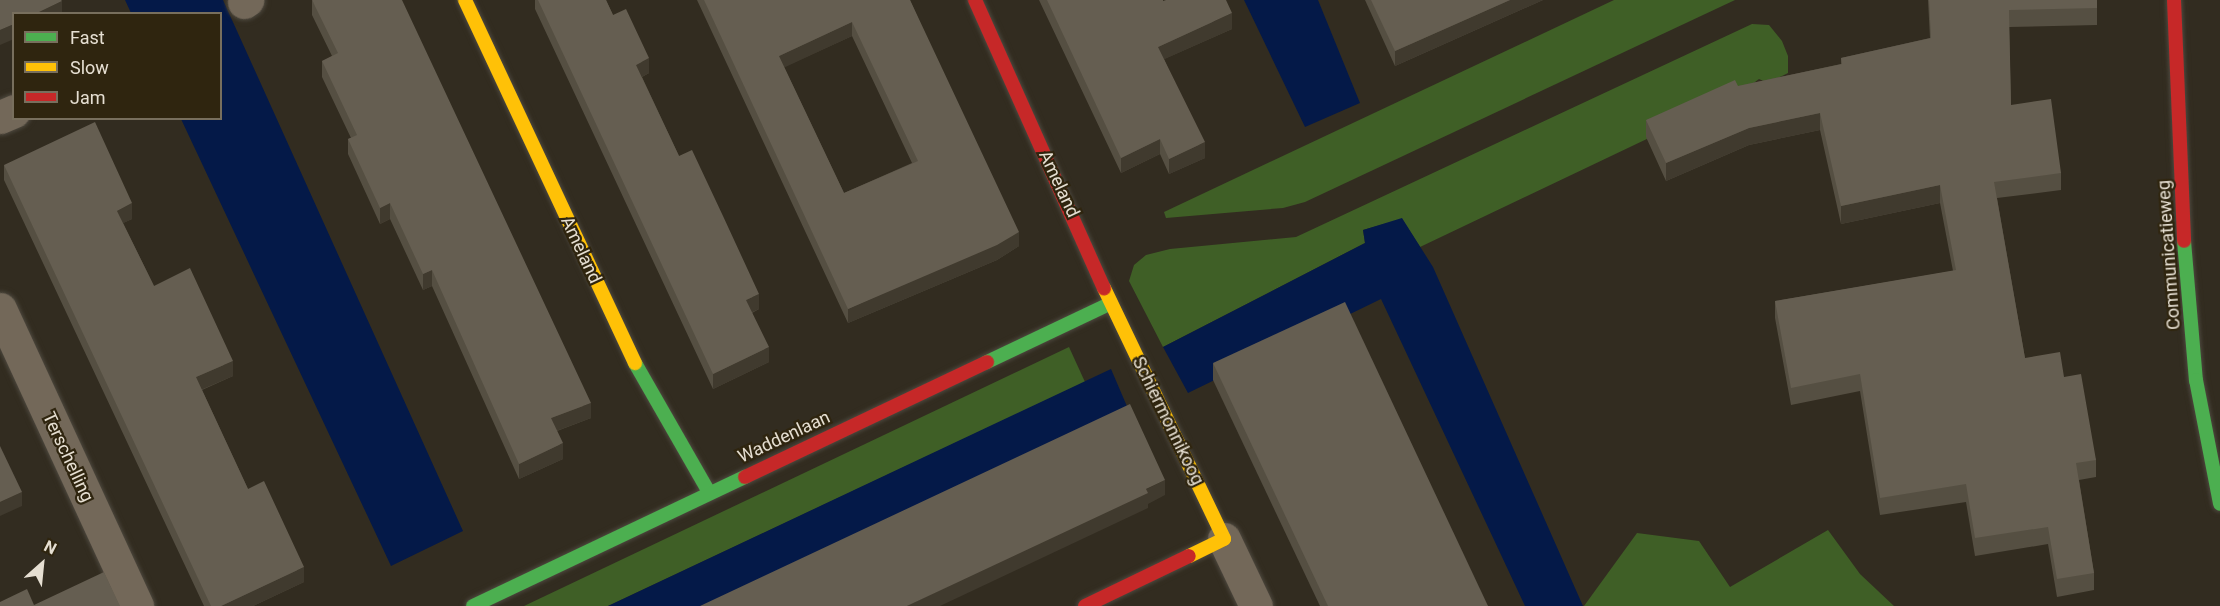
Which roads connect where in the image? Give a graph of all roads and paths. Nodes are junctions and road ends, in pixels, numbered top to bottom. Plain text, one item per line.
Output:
1 (465, 0) edge
2 (975, 0) edge
3 (2174, 0) edge
4 (1111, 303) junction
5 (0, 309) edge
6 (709, 492) junction
7 (2220, 504) edge
8 (1224, 539) junction
9 (137, 606) edge
10 (473, 606) edge
11 (1084, 606) edge
12 (1256, 606) edge

1 - 6 street, Ameland
2 - 4 street, Ameland
3 - 7 street, Communicatieweg
4 - 6 street, Waddenlaan
4 - 8 street, Schiermonnikoog
5 - 9 street, Terschelling
6 - 10 street, Waddenlaan
8 - 11 street
8 - 12 street, Schiermonnikoog

